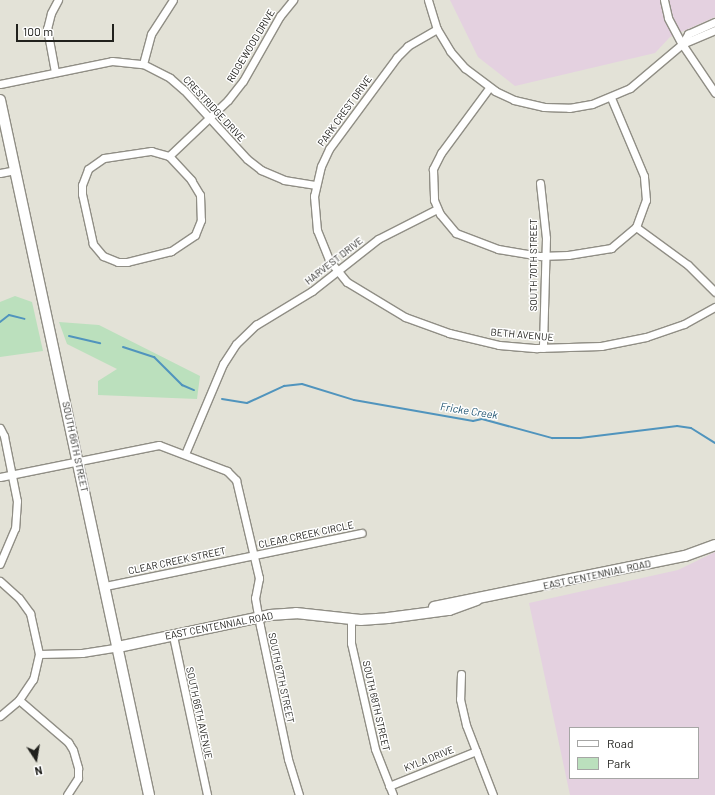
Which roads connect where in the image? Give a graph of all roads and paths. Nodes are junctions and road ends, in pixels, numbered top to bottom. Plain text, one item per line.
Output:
1 (58, 0) edge
2 (173, 0) edge
3 (293, 0) edge
4 (428, 0) edge
5 (664, 0) edge
6 (715, 22) edge
7 (437, 29) junction
8 (715, 30) edge
9 (682, 44) junction
10 (143, 64) junction
11 (55, 72) junction
12 (0, 84) edge
13 (489, 88) junction
14 (715, 93) edge
15 (611, 98) junction
16 (0, 100) edge
17 (209, 118) junction
18 (169, 156) junction
19 (15, 170) junction
20 (0, 173) edge
21 (540, 183) dead end
22 (315, 186) junction
23 (437, 209) junction
24 (636, 227) junction
25 (546, 257) junction
26 (338, 271) junction
27 (715, 292) edge
28 (715, 306) edge
29 (543, 348) junction
30 (0, 428) edge
31 (185, 454) junction
32 (78, 461) junction
33 (14, 476) junction
34 (0, 477) edge
35 (362, 533) dead end
36 (715, 545) edge
37 (254, 555) junction
38 (0, 564) edge
39 (0, 581) edge
40 (105, 586) junction
41 (259, 618) junction
42 (351, 619) junction
43 (173, 636) junction
44 (118, 647) junction
45 (40, 654) junction
46 (461, 674) dead end
47 (19, 700) junction
48 (0, 716) edge
49 (476, 750) junction
50 (389, 786) junction
51 (68, 795) edge
52 (149, 795) edge
53 (207, 795) edge
54 (300, 795) edge
55 (393, 795) edge
56 (493, 795) edge

1 - 11 street
2 - 10 street
3 - 17 street, RIDGEWOOD DRIVE
4 - 7 street
5 - 9 street
6 - 9 street
7 - 13 street
7 - 22 street, PARK CREST DRIVE
8 - 9 street
9 - 14 street
9 - 15 street
10 - 11 street, CRESTRIDGE DRIVE
10 - 17 street, CRESTRIDGE DRIVE
11 - 12 street, CRESTRIDGE DRIVE
13 - 15 street
13 - 23 street
15 - 24 street
16 - 19 street, SOUTH 66TH STREET
17 - 18 street, RIDGEWOOD DRIVE
17 - 22 street, CRESTRIDGE DRIVE
18 - 18 street
19 - 20 street
19 - 32 street, SOUTH 66TH STREET
21 - 25 street, SOUTH 70TH STREET
22 - 26 street, PARK CREST DRIVE
23 - 25 street
23 - 26 street, HARVEST DRIVE
24 - 25 street
24 - 27 street
25 - 29 street, SOUTH 70TH STREET
26 - 29 street, BETH AVENUE
26 - 31 street, HARVEST DRIVE
28 - 29 street, BETH AVENUE
30 - 33 street
31 - 32 street
31 - 37 street, SOUTH 67TH STREET
32 - 33 street
32 - 40 street, SOUTH 66TH STREET
33 - 34 street
33 - 38 street
35 - 37 street, CLEAR CREEK CIRCLE
36 - 42 street, EAST CENTENNIAL ROAD
37 - 40 street, CLEAR CREEK STREET
37 - 41 street, SOUTH 67TH STREET
39 - 45 street
40 - 44 street, SOUTH 66TH STREET
41 - 42 street, EAST CENTENNIAL ROAD
41 - 43 street, EAST CENTENNIAL ROAD
41 - 54 street, SOUTH 67TH STREET
42 - 50 street, SOUTH 68TH STREET
43 - 44 street, EAST CENTENNIAL ROAD
43 - 53 street, SOUTH 66TH AVENUE
44 - 45 street
44 - 52 street, SOUTH 66TH STREET
45 - 47 street
46 - 49 street
47 - 48 street
47 - 51 street
49 - 50 street, KYLA DRIVE
49 - 56 street
50 - 55 street, SOUTH 68TH STREET

